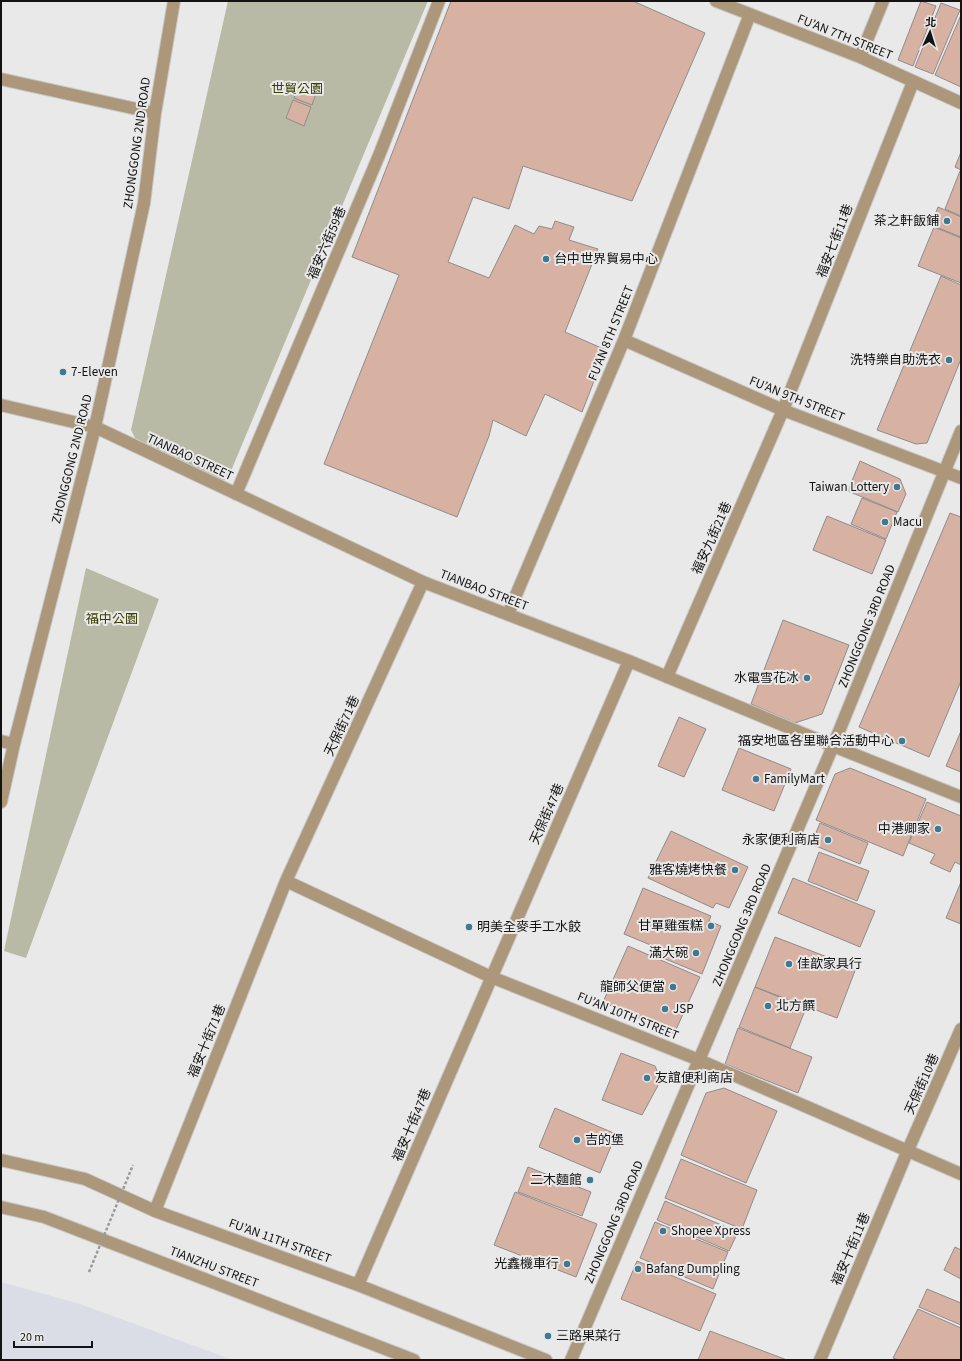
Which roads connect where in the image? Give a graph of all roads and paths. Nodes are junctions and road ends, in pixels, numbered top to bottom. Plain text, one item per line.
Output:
1 (174, 1) edge
2 (439, 1) edge
3 (716, 1) edge
4 (883, 1) edge
5 (750, 14) junction
6 (860, 57) junction
7 (1, 79) edge
8 (913, 82) junction
9 (961, 103) edge
10 (155, 113) junction
11 (624, 340) junction
12 (1, 404) edge
13 (783, 410) junction
14 (95, 427) junction
15 (961, 431) edge
16 (945, 471) junction
17 (961, 478) edge
18 (236, 494) junction
19 (423, 582) junction
20 (508, 614) junction
21 (629, 661) junction
22 (667, 677) junction
23 (1, 741) edge
24 (14, 744) junction
25 (833, 746) junction
26 (961, 797) edge
27 (1, 802) edge
28 (286, 881) junction
29 (491, 977) junction
30 (961, 1029) edge
31 (699, 1060) junction
32 (908, 1150) junction
33 (1, 1160) edge
34 (133, 1165) dead end
35 (961, 1174) edge
36 (1, 1207) edge
37 (155, 1210) junction
38 (89, 1272) dead end
39 (358, 1285) junction
40 (414, 1360) edge
41 (546, 1360) edge
42 (570, 1360) edge
43 (820, 1360) edge

1 - 10 street, ZHONGGONG 2ND ROAD
2 - 18 street, 福安六街59巷
3 - 5 street, FU’AN 7TH STREET
4 - 6 street
5 - 6 street, FU’AN 7TH STREET
5 - 11 street, FU’AN 8TH STREET
6 - 8 street, FU’AN 7TH STREET
7 - 10 street
8 - 9 street, FU’AN 7TH STREET
8 - 13 street, 福安七街11巷
10 - 14 street, ZHONGGONG 2ND ROAD
11 - 13 street, FU’AN 9TH STREET
11 - 20 street, FU’AN 8TH STREET
12 - 14 street, TIANBAO STREET
13 - 16 street, FU’AN 9TH STREET
13 - 22 street, 福安九街21巷
14 - 18 street, TIANBAO STREET
14 - 24 street, ZHONGGONG 2ND ROAD
15 - 16 street, ZHONGGONG 3RD ROAD
16 - 17 street, FU’AN 9TH STREET
16 - 25 street, ZHONGGONG 3RD ROAD
18 - 19 street, TIANBAO STREET
19 - 20 street, TIANBAO STREET
19 - 28 street, 天保街71巷
20 - 21 street, TIANBAO STREET
21 - 22 street, TIANBAO STREET
21 - 29 street, 天保街47巷
22 - 25 street, TIANBAO STREET
23 - 24 street
24 - 27 street, ZHONGGONG 2ND ROAD
25 - 26 street, TIANBAO STREET
25 - 31 street, ZHONGGONG 3RD ROAD
28 - 29 street, FU’AN 10TH STREET
28 - 37 street, 福安十街71巷
29 - 31 street, FU’AN 10TH STREET
29 - 39 street, 福安十街47巷
30 - 32 street, 天保街10巷
31 - 32 street, FU’AN 10TH STREET
31 - 42 street, ZHONGGONG 3RD ROAD
32 - 35 street, FU’AN 10TH STREET
32 - 43 street, 福安十街11巷
33 - 37 street, FU’AN 11TH STREET
34 - 38 path, bridge
36 - 40 street, TIANZHU STREET
37 - 39 street, FU’AN 11TH STREET
39 - 41 street, FU’AN 11TH STREET

